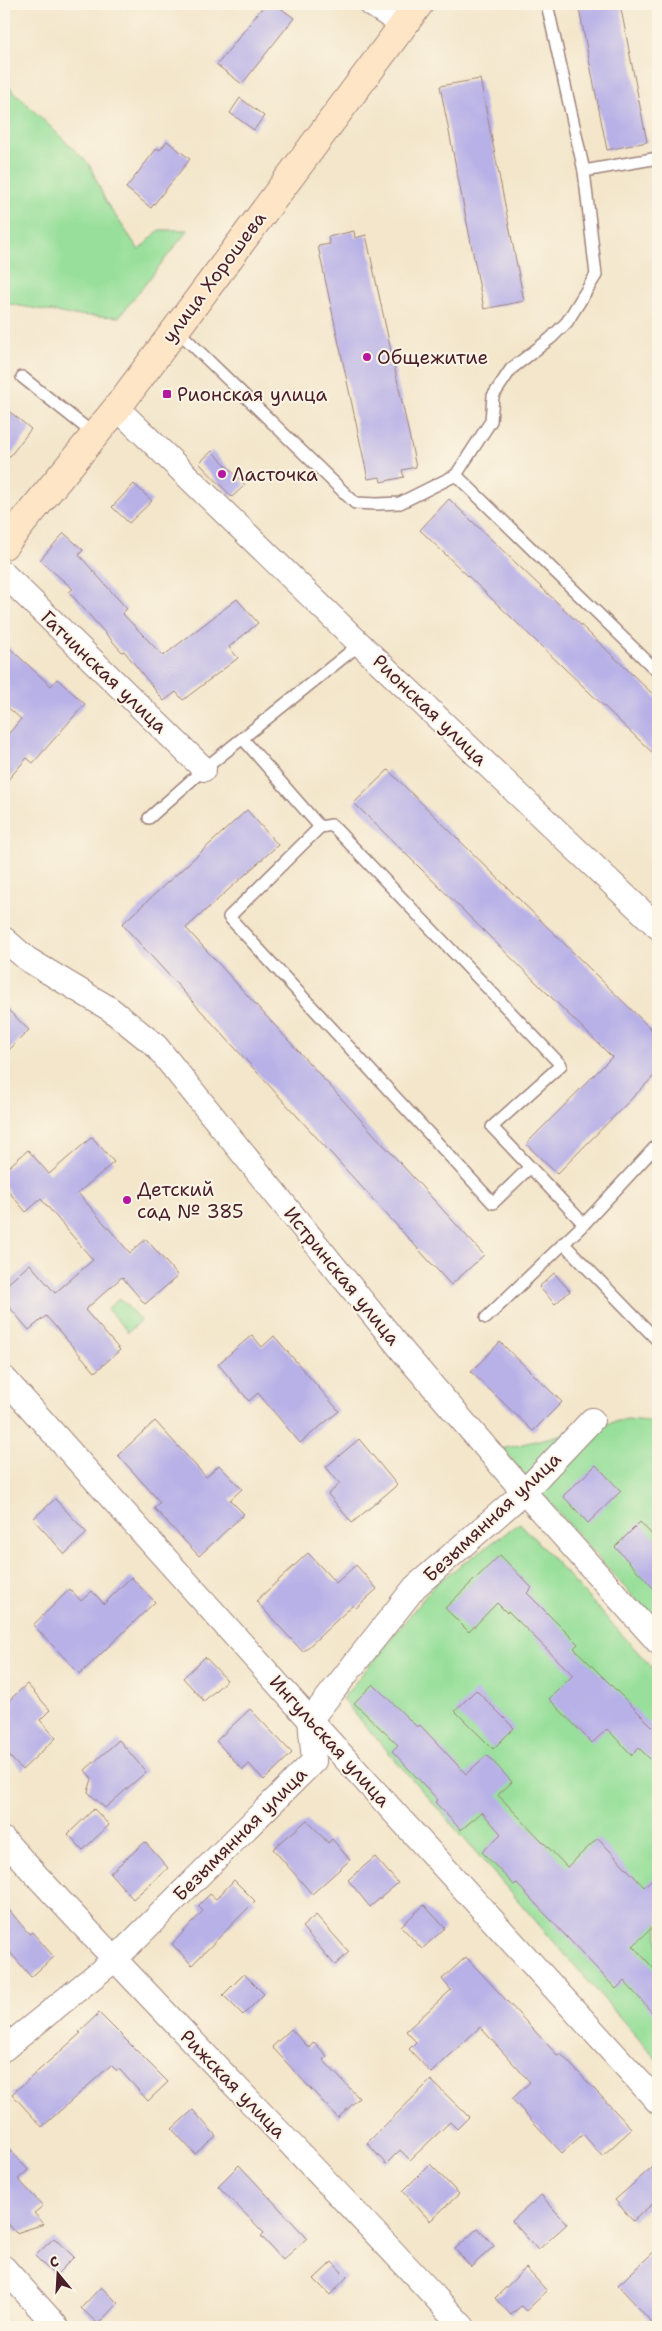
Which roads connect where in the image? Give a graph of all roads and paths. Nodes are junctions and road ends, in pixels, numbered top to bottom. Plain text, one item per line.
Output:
1 (371, 4) edge
2 (547, 4) edge
3 (411, 14) edge
4 (658, 158) edge
5 (584, 171) junction
6 (176, 328) junction
7 (22, 377) dead end
8 (117, 408) junction
9 (95, 434) junction
10 (456, 475) junction
11 (4, 546) edge
12 (4, 574) edge
13 (360, 644) junction
14 (658, 672) edge
15 (243, 739) junction
16 (204, 769) junction
17 (149, 818) dead end
18 (320, 826) junction
19 (658, 927) edge
20 (4, 939) edge
21 (658, 1144) edge
22 (530, 1168) junction
23 (584, 1224) junction
24 (563, 1244) junction
25 (486, 1318) dead end
26 (658, 1341) edge
27 (4, 1378) edge
28 (592, 1420) dead end
29 (524, 1492) junction
30 (658, 1642) edge
31 (310, 1720) junction
32 (4, 1840) edge
33 (114, 1961) junction
34 (4, 2049) edge
35 (658, 2102) edge
36 (4, 2268) edge
37 (57, 2327) edge
38 (463, 2327) edge

1 - 3 street
2 - 5 lane
3 - 6 main road, улица Хорошева
4 - 5 lane
5 - 10 lane
6 - 8 main road, улица Хорошева
6 - 10 lane
7 - 9 lane
8 - 9 main road, улица Хорошева
8 - 13 street, Рионская улица
9 - 11 main road, улица Хорошева
10 - 14 lane
12 - 16 street, Гатчинская улица
13 - 15 lane
13 - 19 street, Рионская улица
15 - 16 lane
15 - 18 lane
16 - 17 lane
18 - 22 lane
18 - 22 lane
20 - 29 street, Истринская улица
21 - 23 lane
22 - 23 lane
23 - 24 lane
24 - 25 lane
24 - 26 lane
27 - 31 street, Ингульская улица
28 - 29 street, Безымянная улица
29 - 30 street, Истринская улица
29 - 31 street, Безымянная улица
31 - 33 street, Безымянная улица
31 - 35 street, Ингульская улица
32 - 33 street, Рижская улица
33 - 34 street, Безымянная улица
33 - 38 street, Рижская улица
36 - 37 street

